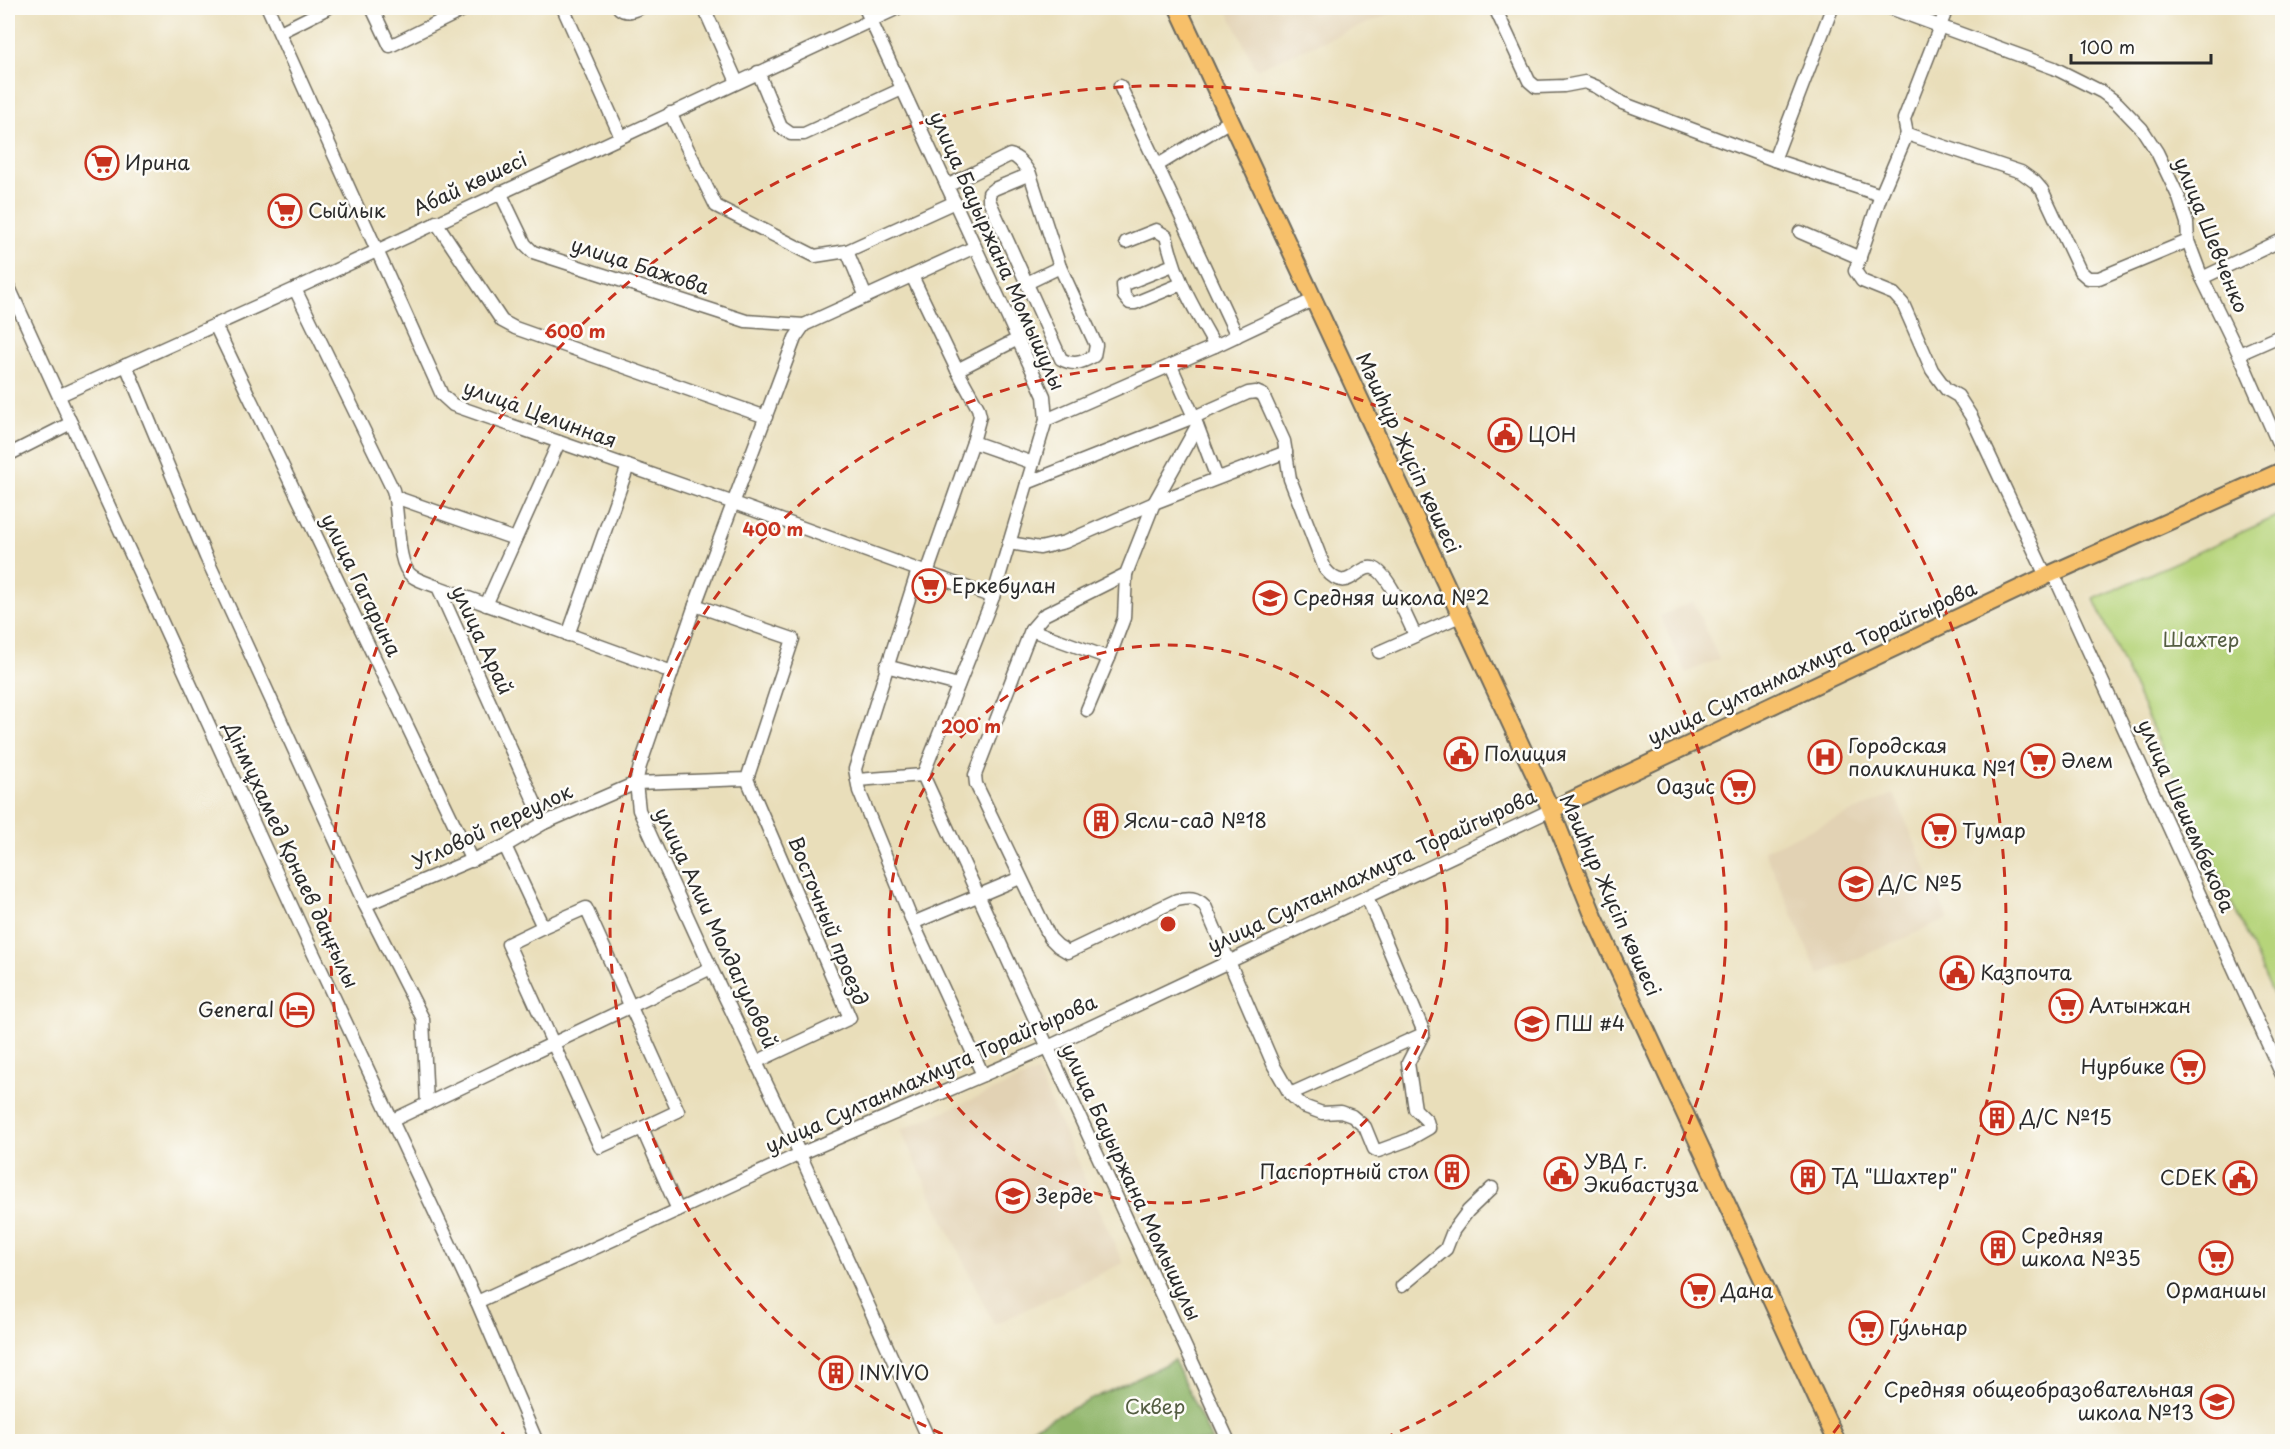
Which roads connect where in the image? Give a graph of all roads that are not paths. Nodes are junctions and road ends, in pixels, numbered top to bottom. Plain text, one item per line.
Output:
1 (268, 8) edge
2 (328, 8) edge
3 (372, 8) edge
4 (462, 8) edge
5 (563, 8) edge
6 (619, 8) edge
7 (640, 8) edge
8 (704, 8) edge
9 (865, 8) edge
10 (898, 8) edge
11 (1178, 8) edge
12 (1495, 8) edge
13 (1832, 8) edge
14 (1890, 8) edge
15 (1947, 8) edge
16 (871, 20) junction
17 (1940, 27) junction
18 (280, 32) junction
19 (758, 72) junction
20 (737, 82) junction
21 (1120, 86) dead end
22 (902, 89) junction
23 (670, 113) junction
24 (1230, 121) junction
25 (1907, 134) junction
26 (620, 135) junction
27 (1774, 160) junction
28 (1158, 165) junction
29 (1030, 174) junction
30 (947, 186) junction
31 (500, 192) junction
32 (1881, 195) junction
33 (955, 202) junction
34 (436, 222) junction
35 (1800, 232) dead end
36 (2283, 240) edge
37 (2188, 241) junction
38 (1126, 242) dead end
39 (975, 247) junction
40 (376, 250) junction
41 (847, 251) junction
42 (1860, 258) junction
43 (1173, 265) junction
44 (1060, 267) junction
45 (912, 276) junction
46 (2202, 278) junction
47 (1028, 283) junction
48 (1181, 284) junction
49 (8, 285) edge
50 (295, 289) junction
51 (866, 297) junction
52 (1313, 300) junction
53 (215, 325) junction
54 (804, 325) junction
55 (2283, 335) edge
56 (1238, 336) junction
57 (1018, 339) junction
58 (1215, 346) junction
59 (2240, 354) junction
60 (126, 365) junction
61 (1171, 366) junction
62 (957, 369) junction
63 (60, 395) junction
64 (766, 417) junction
65 (1046, 420) junction
66 (1195, 422) junction
67 (71, 423) junction
68 (558, 442) junction
69 (973, 442) junction
70 (1286, 452) junction
71 (2283, 452) edge
72 (8, 455) edge
73 (1033, 463) junction
74 (628, 466) junction
75 (2283, 471) edge
76 (1217, 478) junction
77 (1028, 483) junction
78 (395, 497) junction
79 (734, 503) junction
80 (1154, 503) junction
81 (515, 539) junction
82 (1009, 543) junction
83 (922, 572) junction
84 (1126, 574) junction
85 (2049, 575) junction
86 (438, 587) junction
87 (993, 597) junction
88 (486, 605) junction
89 (695, 605) junction
90 (1460, 616) junction
91 (1031, 630) junction
92 (568, 635) junction
93 (1414, 635) junction
94 (1379, 652) dead end
95 (1109, 658) junction
96 (886, 666) junction
97 (672, 672) junction
98 (958, 685) junction
99 (1087, 710) dead end
100 (923, 775) junction
101 (747, 779) junction
102 (857, 780) junction
103 (636, 783) junction
104 (1551, 810) junction
105 (544, 823) junction
106 (505, 846) junction
107 (472, 861) junction
108 (1020, 878) junction
109 (978, 895) junction
110 (1367, 897) junction
111 (364, 905) junction
112 (913, 923) junction
113 (543, 927) junction
114 (1230, 961) junction
115 (711, 968) junction
116 (630, 1007) junction
117 (1423, 1034) junction
118 (554, 1043) junction
119 (1048, 1047) junction
120 (756, 1062) junction
121 (983, 1075) junction
122 (2283, 1075) edge
123 (1290, 1094) junction
124 (427, 1104) junction
125 (393, 1120) junction
126 (642, 1128) junction
127 (800, 1154) junction
128 (1492, 1188) dead end
129 (678, 1210) junction
130 (1402, 1286) dead end
131 (477, 1302) junction
132 (537, 1442) edge
133 (930, 1442) edge
134 (1229, 1442) edge
135 (1837, 1442) edge

1 - 18 street, улица Целинная
2 - 18 street
3 - 4 street
5 - 26 street
6 - 7 street
8 - 20 street
9 - 16 street, улица Бауыржана Момышулы
10 - 16 street, Абай көшесі
11 - 24 main road, Мәшһүр Жүсіп көшесі
12 - 27 street
13 - 27 street
14 - 17 street, улица Шевченко
15 - 17 street
16 - 19 street, Абай көшесі
16 - 22 street, улица Бауыржана Момышулы
17 - 25 street
17 - 37 street, улица Шевченко
18 - 40 street, улица Целинная
19 - 20 street, Абай көшесі
19 - 22 street
20 - 23 street, Абай көшесі
21 - 28 street
22 - 30 street, улица Бауыржана Момышулы
23 - 26 street, Абай көшесі
23 - 41 street
24 - 28 street
24 - 52 main road, Мәшһүр Жүсіп көшесі
25 - 32 street
25 - 37 street
26 - 31 street, Абай көшесі
27 - 32 street
28 - 56 street
29 - 30 street
29 - 44 street
29 - 47 street
30 - 33 street, улица Бауыржана Момышулы
31 - 34 street, Абай көшесі
31 - 54 street, улица Бажова
32 - 42 street
33 - 39 street, улица Бауыржана Момышулы
33 - 41 street
34 - 40 street, Абай көшесі
34 - 64 street
35 - 42 street
36 - 46 street
37 - 46 street, улица Шевченко
38 - 43 street
39 - 45 street
39 - 57 street, улица Бауыржана Момышулы
40 - 50 street, Абай көшесі
40 - 68 street, улица Целинная
41 - 51 street
42 - 85 street, улица Шешембекова
43 - 48 street
43 - 48 street
44 - 47 street
44 - 47 street
45 - 51 street
45 - 62 street
46 - 59 street, улица Шевченко
48 - 58 street
49 - 63 street, Дінмұхамед Қонаев даңғылы
50 - 53 street, Абай көшесі
50 - 78 street, улица Арай
51 - 54 street
52 - 56 street
52 - 90 main road, Мәшһүр Жүсіп көшесі
53 - 60 street, Абай көшесі
53 - 107 street, улица Гагарина
54 - 64 street, улица Алии Молдагуловой
55 - 59 street
56 - 58 street
57 - 62 street
57 - 65 street, улица Бауыржана Момышулы
58 - 61 street
59 - 71 street, улица Шевченко
60 - 63 street, Абай көшесі
60 - 111 street
61 - 65 street
61 - 66 street
62 - 69 street
63 - 67 street, Дінмұхамед Қонаев даңғылы
64 - 79 street, улица Алии Молдагуловой
65 - 73 street, улица Бауыржана Момышулы
66 - 70 street
66 - 76 street
66 - 77 street
66 - 80 street
67 - 72 street
67 - 125 street, Дінмұхамед Қонаев даңғылы
68 - 74 street, улица Целинная
68 - 81 street
69 - 73 street
69 - 83 street
70 - 76 street
70 - 93 street
73 - 77 street, улица Бауыржана Момышулы
74 - 79 street, улица Целинная
74 - 92 street
75 - 85 main road, улица Султанмахмута Торайгырова
76 - 80 street
77 - 82 street, улица Бауыржана Момышулы
78 - 81 street
78 - 86 street, улица Арай
79 - 83 street, улица Целинная
79 - 89 street, улица Алии Молдагуловой
80 - 82 street
80 - 84 street
81 - 88 street
82 - 87 street, улица Бауыржана Момышулы
83 - 87 street, улица Целинная
83 - 96 street
84 - 91 street
84 - 95 street
85 - 104 main road, улица Султанмахмута Торайгырова
85 - 122 street, улица Шешембекова
86 - 88 street
86 - 105 street, улица Арай
87 - 98 street, улица Бауыржана Момышулы
88 - 92 street
89 - 97 street, улица Алии Молдагуловой
89 - 101 street
90 - 93 street
90 - 104 main road, Мәшһүр Жүсіп көшесі
91 - 95 street
91 - 108 street
92 - 97 street
93 - 94 street
95 - 99 street
96 - 98 street
96 - 102 street
97 - 103 street, улица Алии Молдагуловой
98 - 100 street, улица Бауыржана Момышулы
100 - 102 street
100 - 109 street, улица Бауыржана Момышулы
101 - 103 street
101 - 120 street, Восточный проезд
102 - 112 street
103 - 105 street, Угловой переулок
103 - 115 street, улица Алии Молдагуловой
104 - 110 street, улица Султанмахмута Торайгырова
104 - 135 main road, Мәшһүр Жүсіп көшесі
105 - 106 street, Угловой переулок
106 - 107 street, Угловой переулок
106 - 113 street
107 - 111 street, Угловой переулок
108 - 109 street
108 - 114 street
109 - 112 street
109 - 119 street, улица Бауыржана Момышулы
110 - 114 street, улица Султанмахмута Торайгырова
110 - 117 street
111 - 124 street
112 - 121 street
113 - 116 street
113 - 118 street
114 - 119 street, улица Султанмахмута Торайгырова
114 - 123 street
115 - 116 street
115 - 120 street, улица Алии Молдагуловой
116 - 118 street
116 - 126 street
117 - 123 street
117 - 123 street
118 - 124 street
118 - 126 street
119 - 121 street, улица Султанмахмута Торайгырова
119 - 134 street, улица Бауыржана Момышулы
120 - 127 street, улица Алии Молдагуловой
121 - 127 street, улица Султанмахмута Торайгырова
124 - 125 street
125 - 131 street, Дінмұхамед Қонаев даңғылы
126 - 129 street
127 - 129 street, улица Султанмахмута Торайгырова
127 - 133 street, улица Алии Молдагуловой
128 - 130 street
129 - 131 street, улица Султанмахмута Торайгырова
131 - 132 street, Дінмұхамед Қонаев даңғылы

